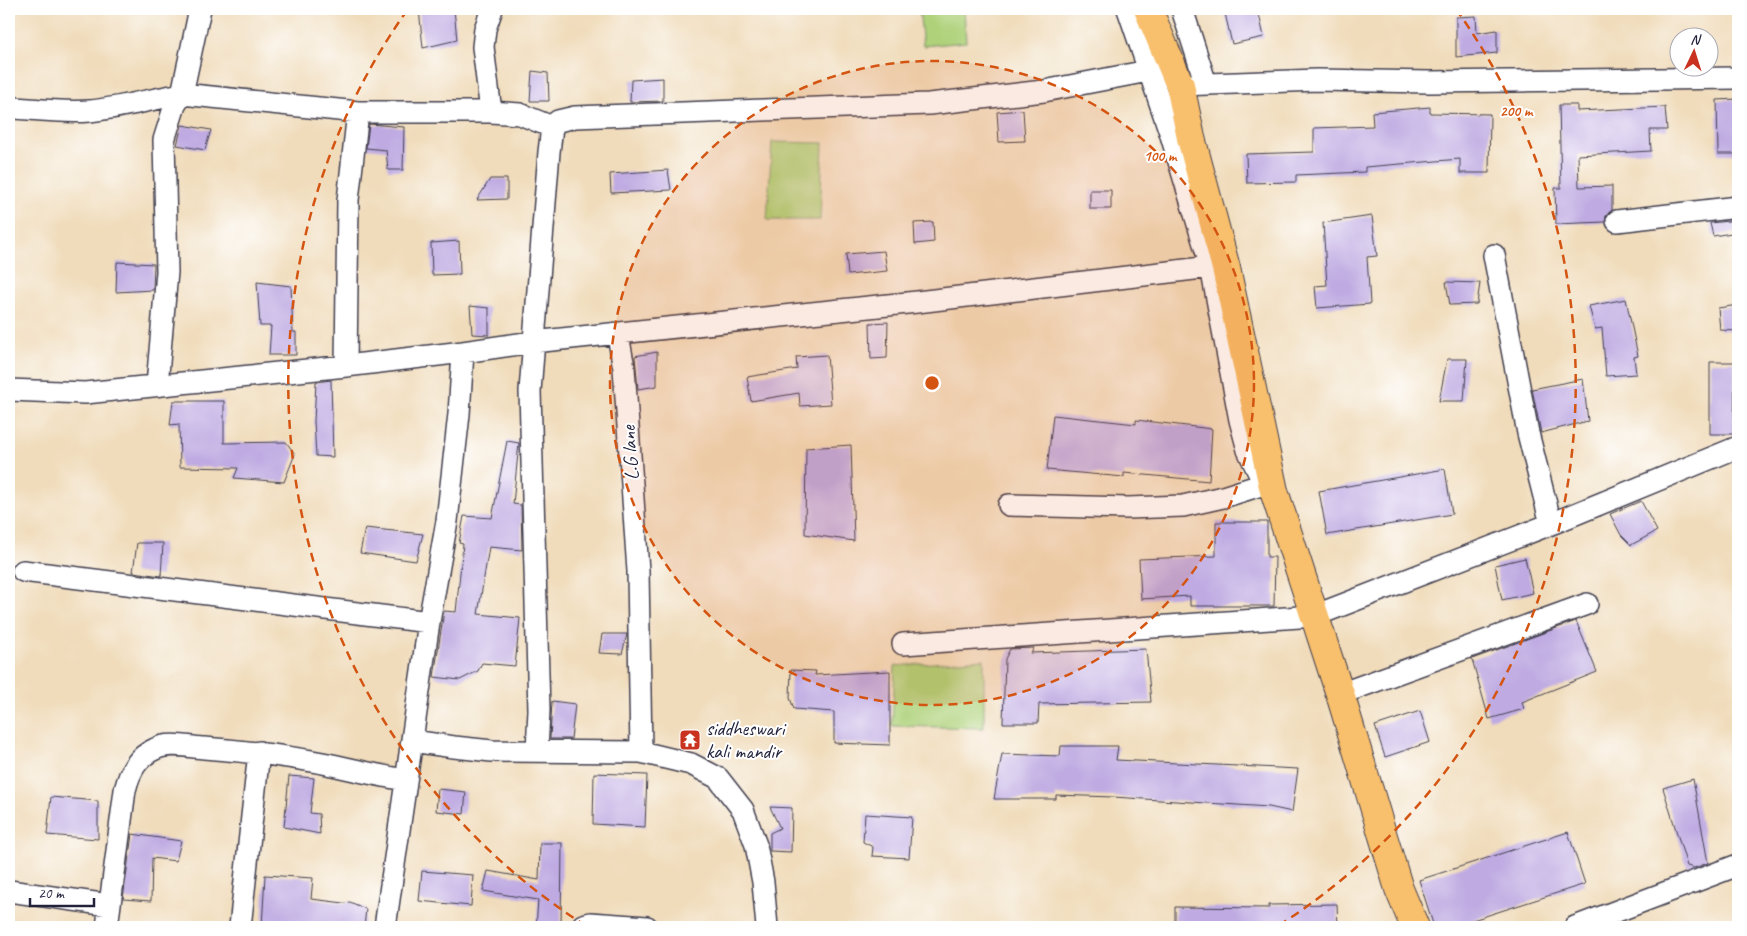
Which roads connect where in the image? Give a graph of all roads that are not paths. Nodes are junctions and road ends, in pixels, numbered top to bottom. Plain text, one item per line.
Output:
1 (200, 9) edge
2 (492, 9) edge
3 (1142, 9) edge
4 (1182, 9) edge
5 (1148, 71) junction
6 (1738, 78) edge
7 (1193, 84) junction
8 (182, 94) junction
9 (16, 108) dead end
10 (358, 112) junction
11 (491, 112) junction
12 (552, 127) junction
13 (1738, 206) edge
14 (1617, 221) dead end
15 (1494, 256) dead end
16 (1218, 268) junction
17 (618, 335) junction
18 (533, 342) junction
19 (464, 352) junction
20 (346, 366) junction
21 (157, 385) junction
22 (9, 390) edge
23 (1738, 447) edge
24 (1269, 487) junction
25 (1008, 505) dead end
26 (1551, 524) junction
27 (23, 571) dead end
28 (1587, 604) dead end
29 (1314, 616) junction
30 (429, 622) junction
31 (903, 644) dead end
32 (1340, 694) junction
33 (412, 741) junction
34 (537, 751) junction
35 (258, 752) junction
36 (640, 752) junction
37 (406, 780) junction
38 (1738, 865) edge
39 (9, 890) edge
40 (109, 905) junction
41 (107, 927) edge
42 (240, 927) edge
43 (385, 927) edge
44 (582, 927) edge
45 (647, 927) edge
46 (767, 927) edge
47 (1415, 927) edge
48 (1575, 927) edge

1 - 8 street
2 - 11 street
3 - 5 street
3 - 7 main road
4 - 7 street
5 - 12 street
5 - 16 street
6 - 7 street
7 - 16 main road
8 - 9 street
8 - 10 street
8 - 21 street
10 - 11 street
10 - 20 street
11 - 12 street
12 - 18 street
13 - 14 street
15 - 26 street
16 - 17 street
16 - 24 main road
17 - 18 street
17 - 36 street, L.G lane
18 - 19 street
18 - 34 street
19 - 20 street
19 - 30 street
20 - 21 street
21 - 22 street
23 - 26 street
24 - 25 street
24 - 29 main road
26 - 29 street
27 - 30 street
28 - 32 street
29 - 31 street
29 - 32 main road
30 - 33 street
32 - 47 main road
33 - 34 street
33 - 37 street
34 - 36 street
35 - 37 street
35 - 40 street
35 - 42 street
36 - 46 street
37 - 43 street
38 - 48 street
39 - 40 street
40 - 41 street
44 - 45 street

